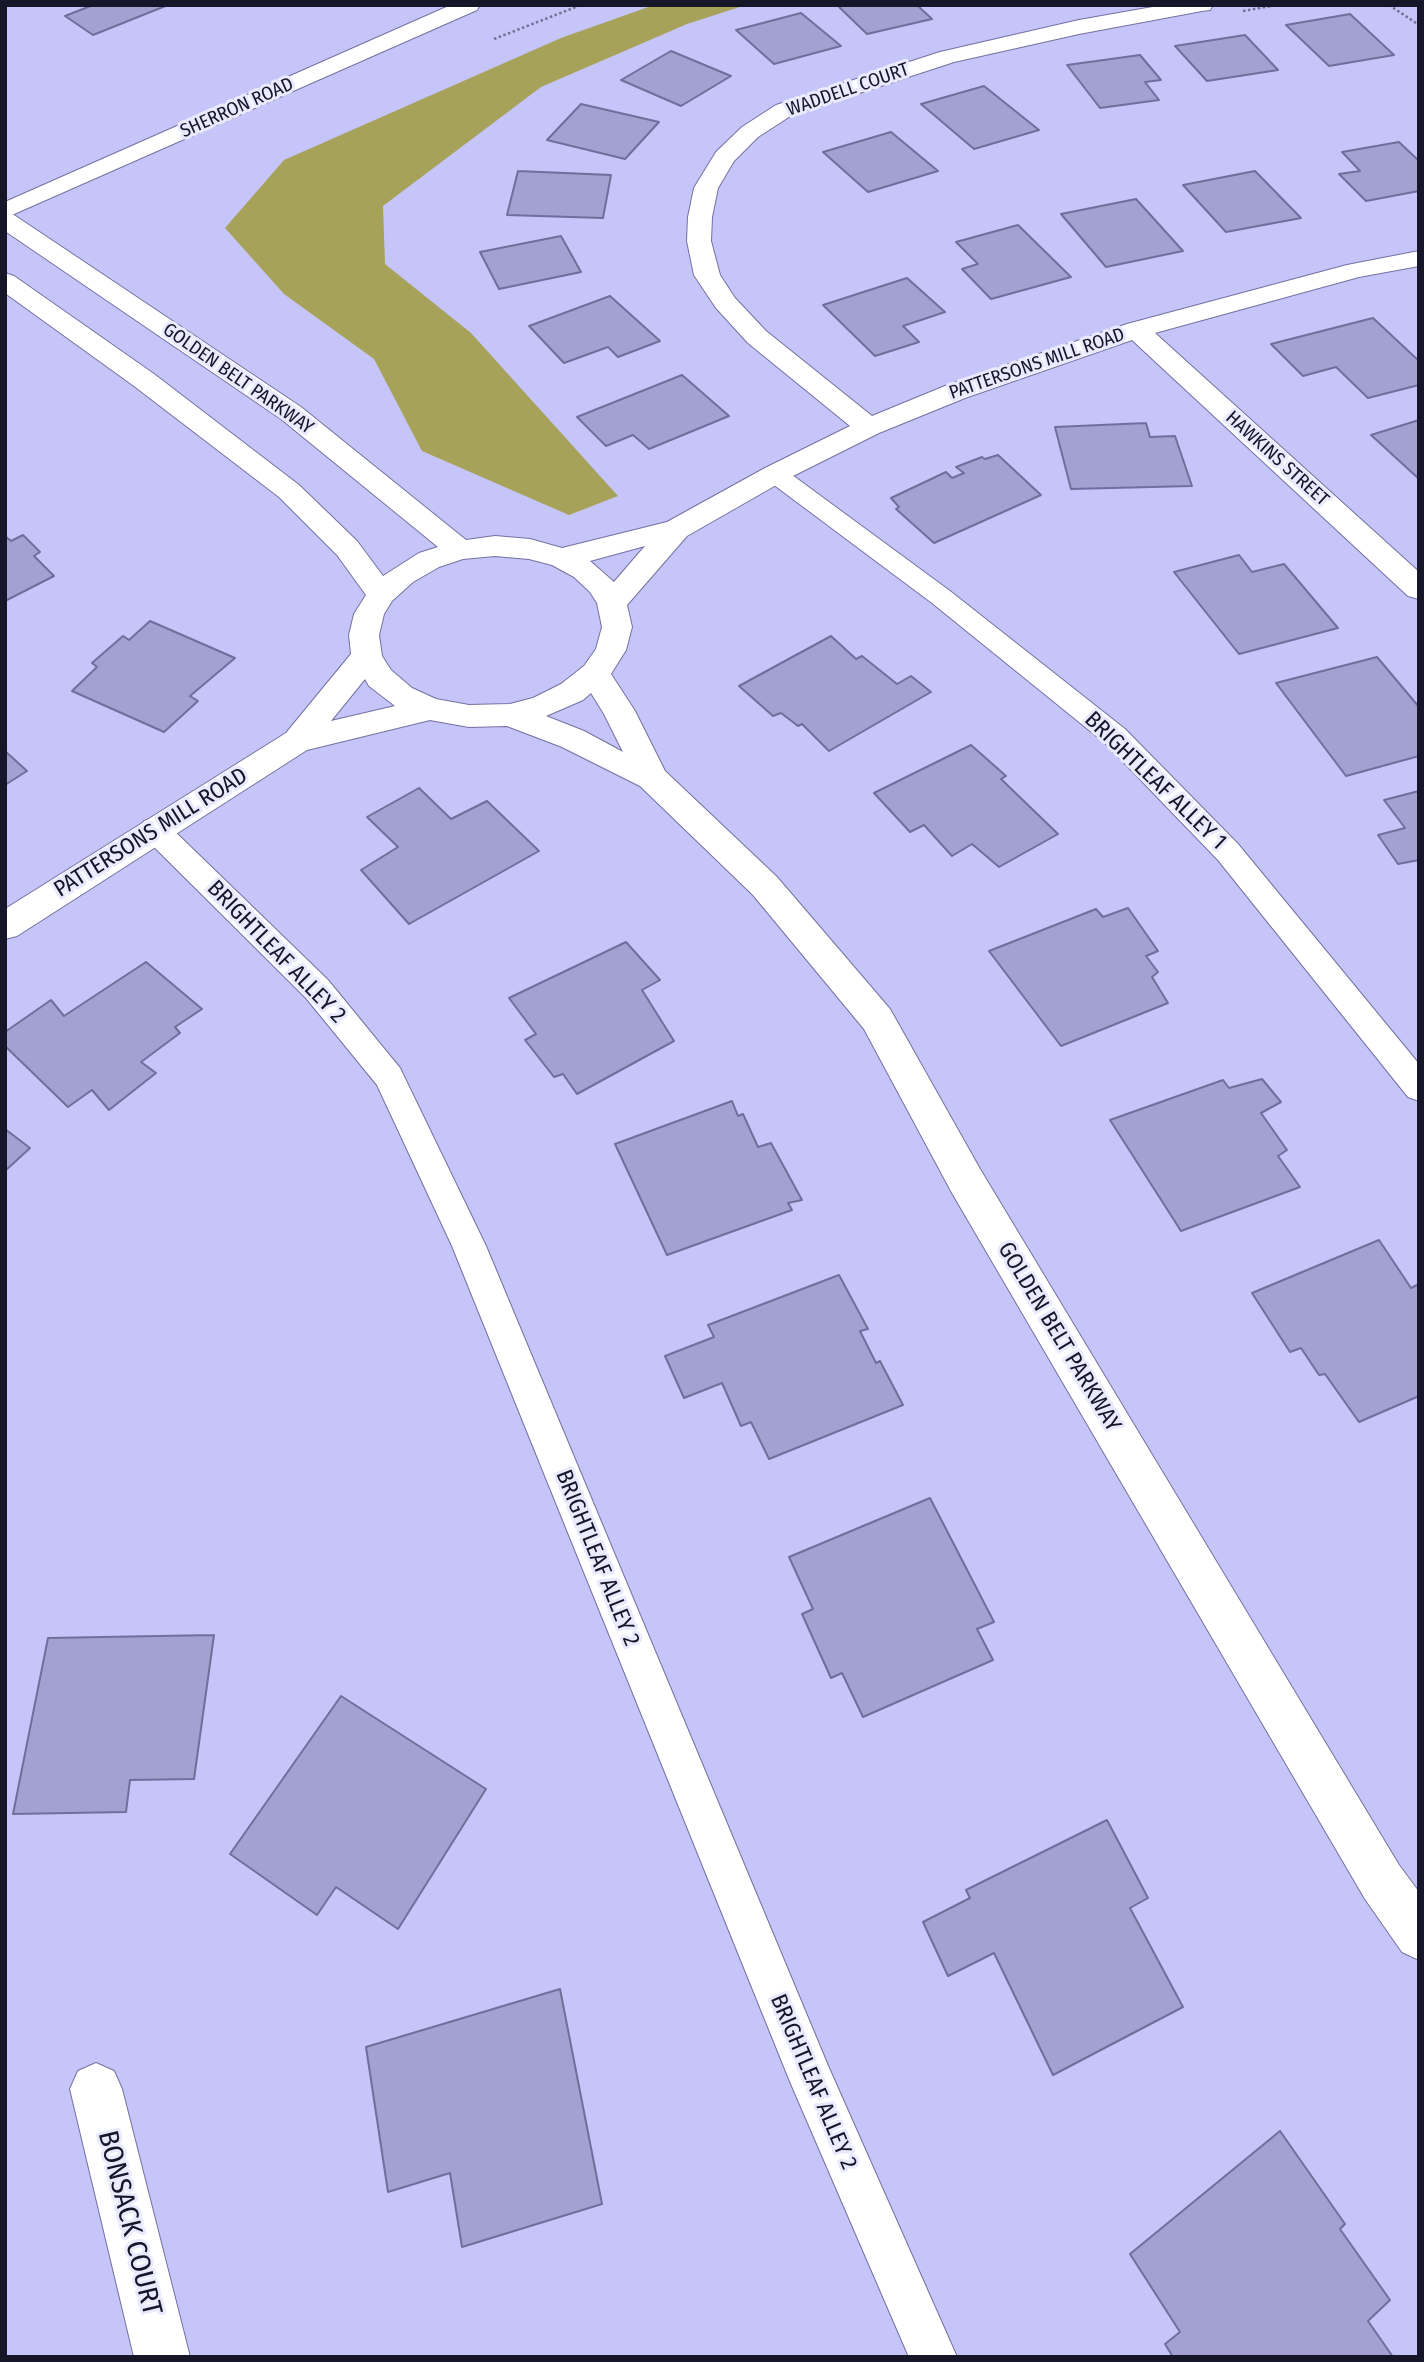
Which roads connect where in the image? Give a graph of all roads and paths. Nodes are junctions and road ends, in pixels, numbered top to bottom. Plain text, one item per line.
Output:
1 (469, 5) edge
2 (1202, 5) edge
3 (1277, 5) edge
4 (1388, 5) edge
5 (1236, 13) dead end
6 (1419, 25) edge
7 (5, 212) edge
8 (5, 220) edge
9 (1419, 258) edge
10 (5, 281) edge
11 (1136, 330) junction
12 (869, 427) junction
13 (775, 474) junction
14 (677, 529) junction
15 (460, 550) junction
16 (562, 558) junction
17 (1419, 589) edge
18 (381, 594) junction
19 (612, 603) junction
20 (367, 656) junction
21 (595, 674) junction
22 (430, 709) junction
23 (510, 715) junction
24 (297, 741) junction
25 (652, 778) junction
26 (154, 830) junction
27 (5, 926) edge
28 (1419, 1088) edge
29 (1419, 1935) edge
30 (96, 2089) dead end
31 (162, 2357) edge
32 (933, 2357) edge

1 - 7 street, SHERRON ROAD
2 - 12 street, WADDELL COURT
3 - 5 path
4 - 6 path
8 - 15 street, GOLDEN BELT PARKWAY
9 - 11 street, PATTERSONS MILL ROAD
10 - 18 street
11 - 12 street, PATTERSONS MILL ROAD
11 - 17 street, HAWKINS STREET
12 - 13 street, PATTERSONS MILL ROAD
13 - 14 street, PATTERSONS MILL ROAD
13 - 28 lane, BRIGHTLEAF ALLEY 1
14 - 16 street, PATTERSONS MILL ROAD
14 - 19 street, PATTERSONS MILL ROAD
15 - 16 street
15 - 18 street
16 - 19 street
18 - 20 street
19 - 21 street
20 - 22 street
20 - 24 street, PATTERSONS MILL ROAD
21 - 23 street
21 - 25 street, GOLDEN BELT PARKWAY
22 - 23 street
22 - 24 street, PATTERSONS MILL ROAD
23 - 25 street, GOLDEN BELT PARKWAY
24 - 26 street, PATTERSONS MILL ROAD
25 - 29 street, GOLDEN BELT PARKWAY
26 - 27 street, PATTERSONS MILL ROAD
26 - 32 lane, BRIGHTLEAF ALLEY 2
30 - 31 street, BONSACK COURT

